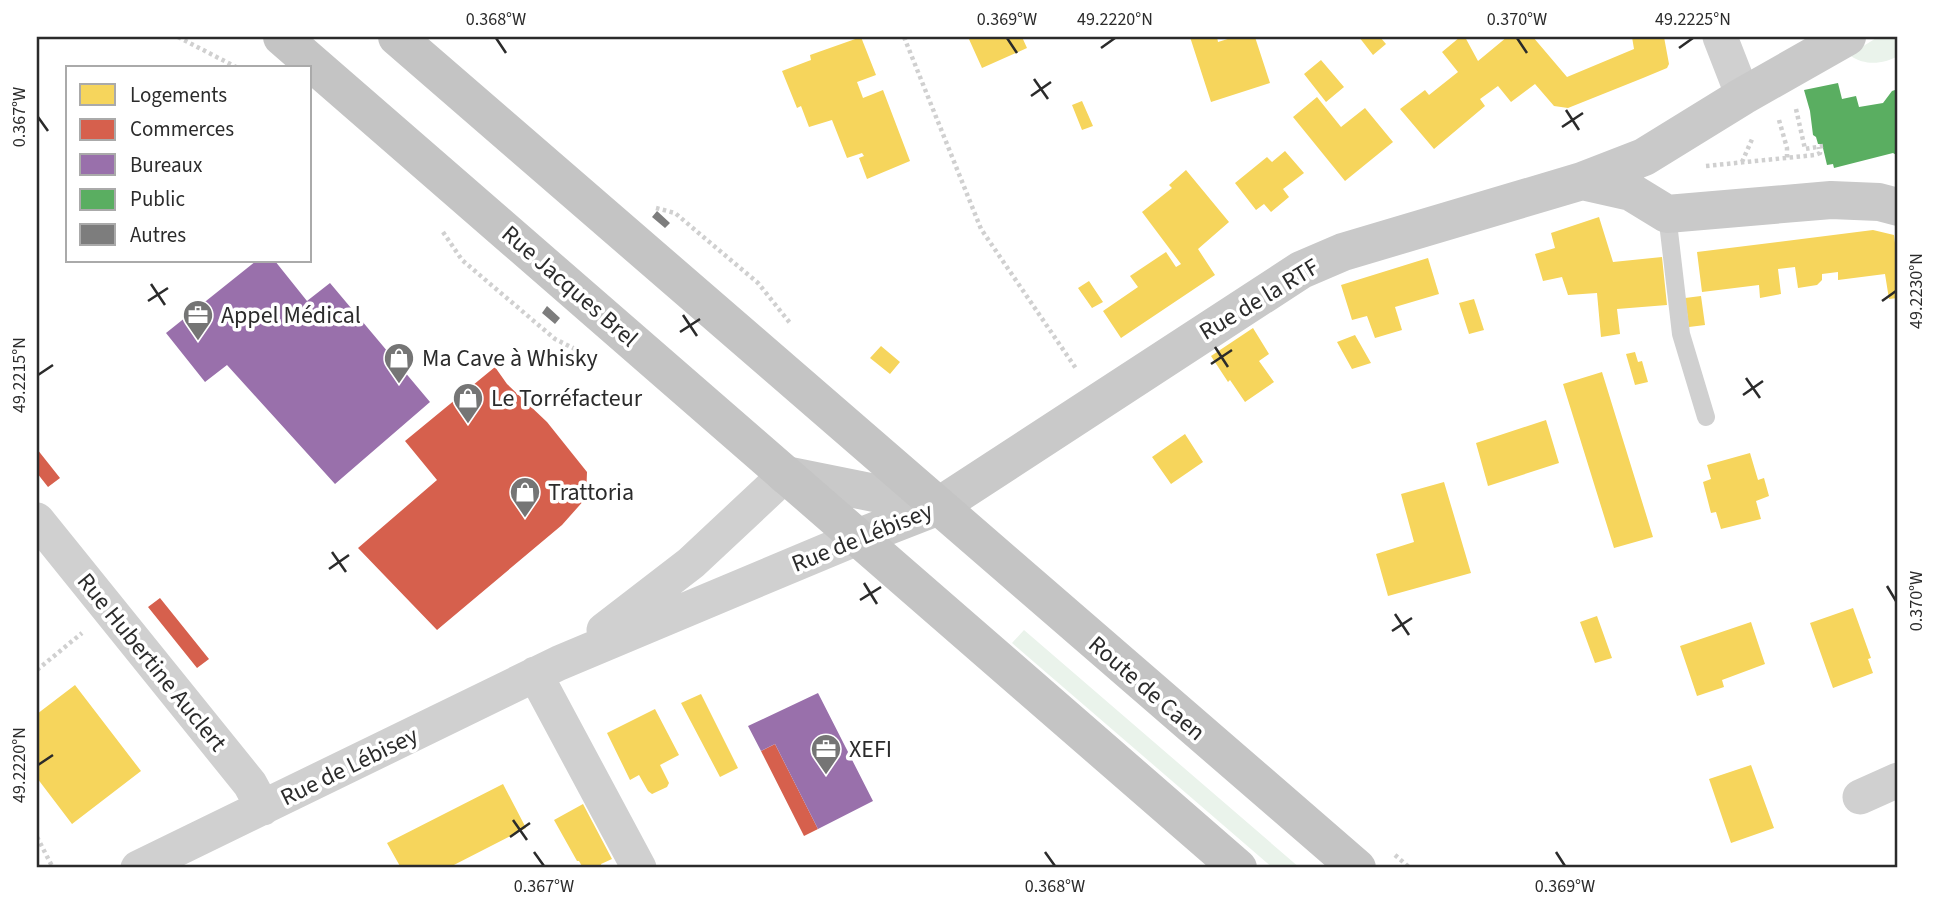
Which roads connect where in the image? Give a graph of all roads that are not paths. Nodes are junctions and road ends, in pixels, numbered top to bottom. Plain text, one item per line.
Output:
1 (282, 37) edge
2 (397, 37) edge
3 (1720, 37) edge
4 (1847, 37) edge
5 (1759, 105) junction
6 (1582, 181) junction
7 (1898, 207) edge
8 (1667, 214) junction
9 (1706, 417) dead end
10 (785, 475) junction
11 (954, 496) junction
12 (37, 520) edge
13 (857, 538) junction
14 (547, 668) junction
15 (1898, 780) edge
16 (1860, 797) dead end
17 (263, 808) junction
18 (138, 868) edge
19 (639, 868) edge
20 (1238, 868) edge
21 (1357, 868) edge

1 - 10 main road, Rue Jacques Brel
2 - 11 main road
3 - 5 street
4 - 5 street, Rue de la RTF
5 - 6 street, Rue de la RTF
6 - 8 street
6 - 11 street, Rue de la RTF
7 - 8 street
8 - 9 lane
10 - 11 street
10 - 13 main road, Rue Jacques Brel
10 - 14 street, Rue de Lébisey
11 - 13 street, Rue de Lébisey
11 - 21 main road, Route de Caen
12 - 17 street, Rue Hubertine Auclert
13 - 14 street, Rue de Lébisey
13 - 20 main road
14 - 17 street, Rue de Lébisey
14 - 19 street
15 - 16 street
17 - 18 street, Rue de Lébisey

